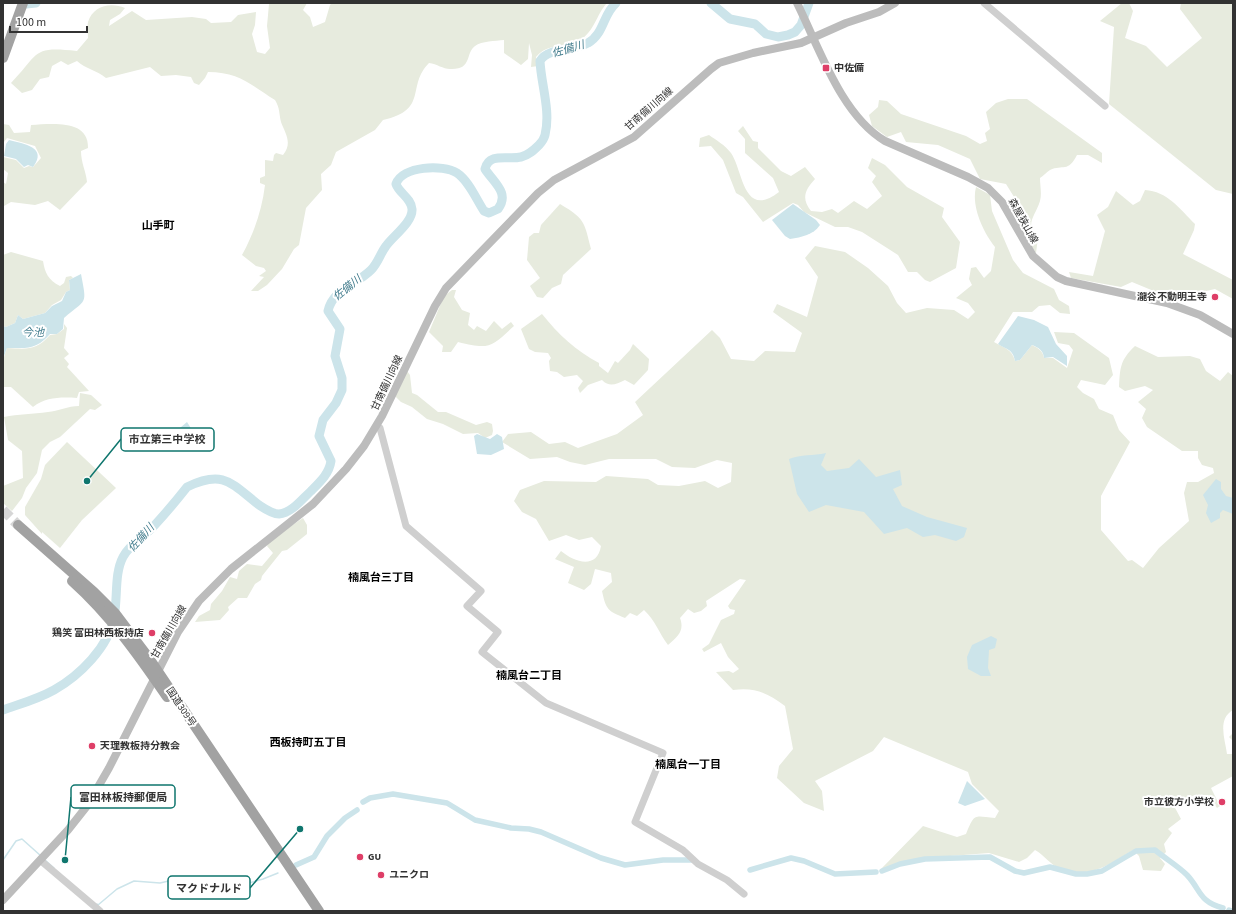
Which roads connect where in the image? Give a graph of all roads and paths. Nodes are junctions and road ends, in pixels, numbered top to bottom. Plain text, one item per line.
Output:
1 (16, 3) edge
2 (23, 3) edge
3 (797, 3) edge
4 (895, 3) edge
5 (984, 3) edge
6 (3, 38) edge
7 (814, 38) junction
8 (3, 58) edge
9 (1105, 106) dead end
10 (1233, 334) edge
11 (377, 426) junction
12 (17, 527) tunnel mouth
13 (156, 676) junction
14 (40, 860) junction
15 (290, 874) junction
16 (744, 894) dead end
17 (3, 900) edge
18 (100, 911) edge
19 (311, 911) edge
20 (319, 911) edge

1 - 6 highway
2 - 8 highway
3 - 7 main road, 森屋狭山線
4 - 7 main road, 甘南備川向線
5 - 9 street
7 - 10 main road, 森屋狭山線
7 - 11 main road, 甘南備川向線
11 - 13 main road, 甘南備川向線
11 - 16 street
12 - 13 highway, 国道309号
13 - 14 main road, 甘南備川向線
13 - 15 highway, 国道309号
14 - 17 main road, 甘南備川向線
14 - 18 street
15 - 19 highway, 国道309号
15 - 20 highway, 国道309号

